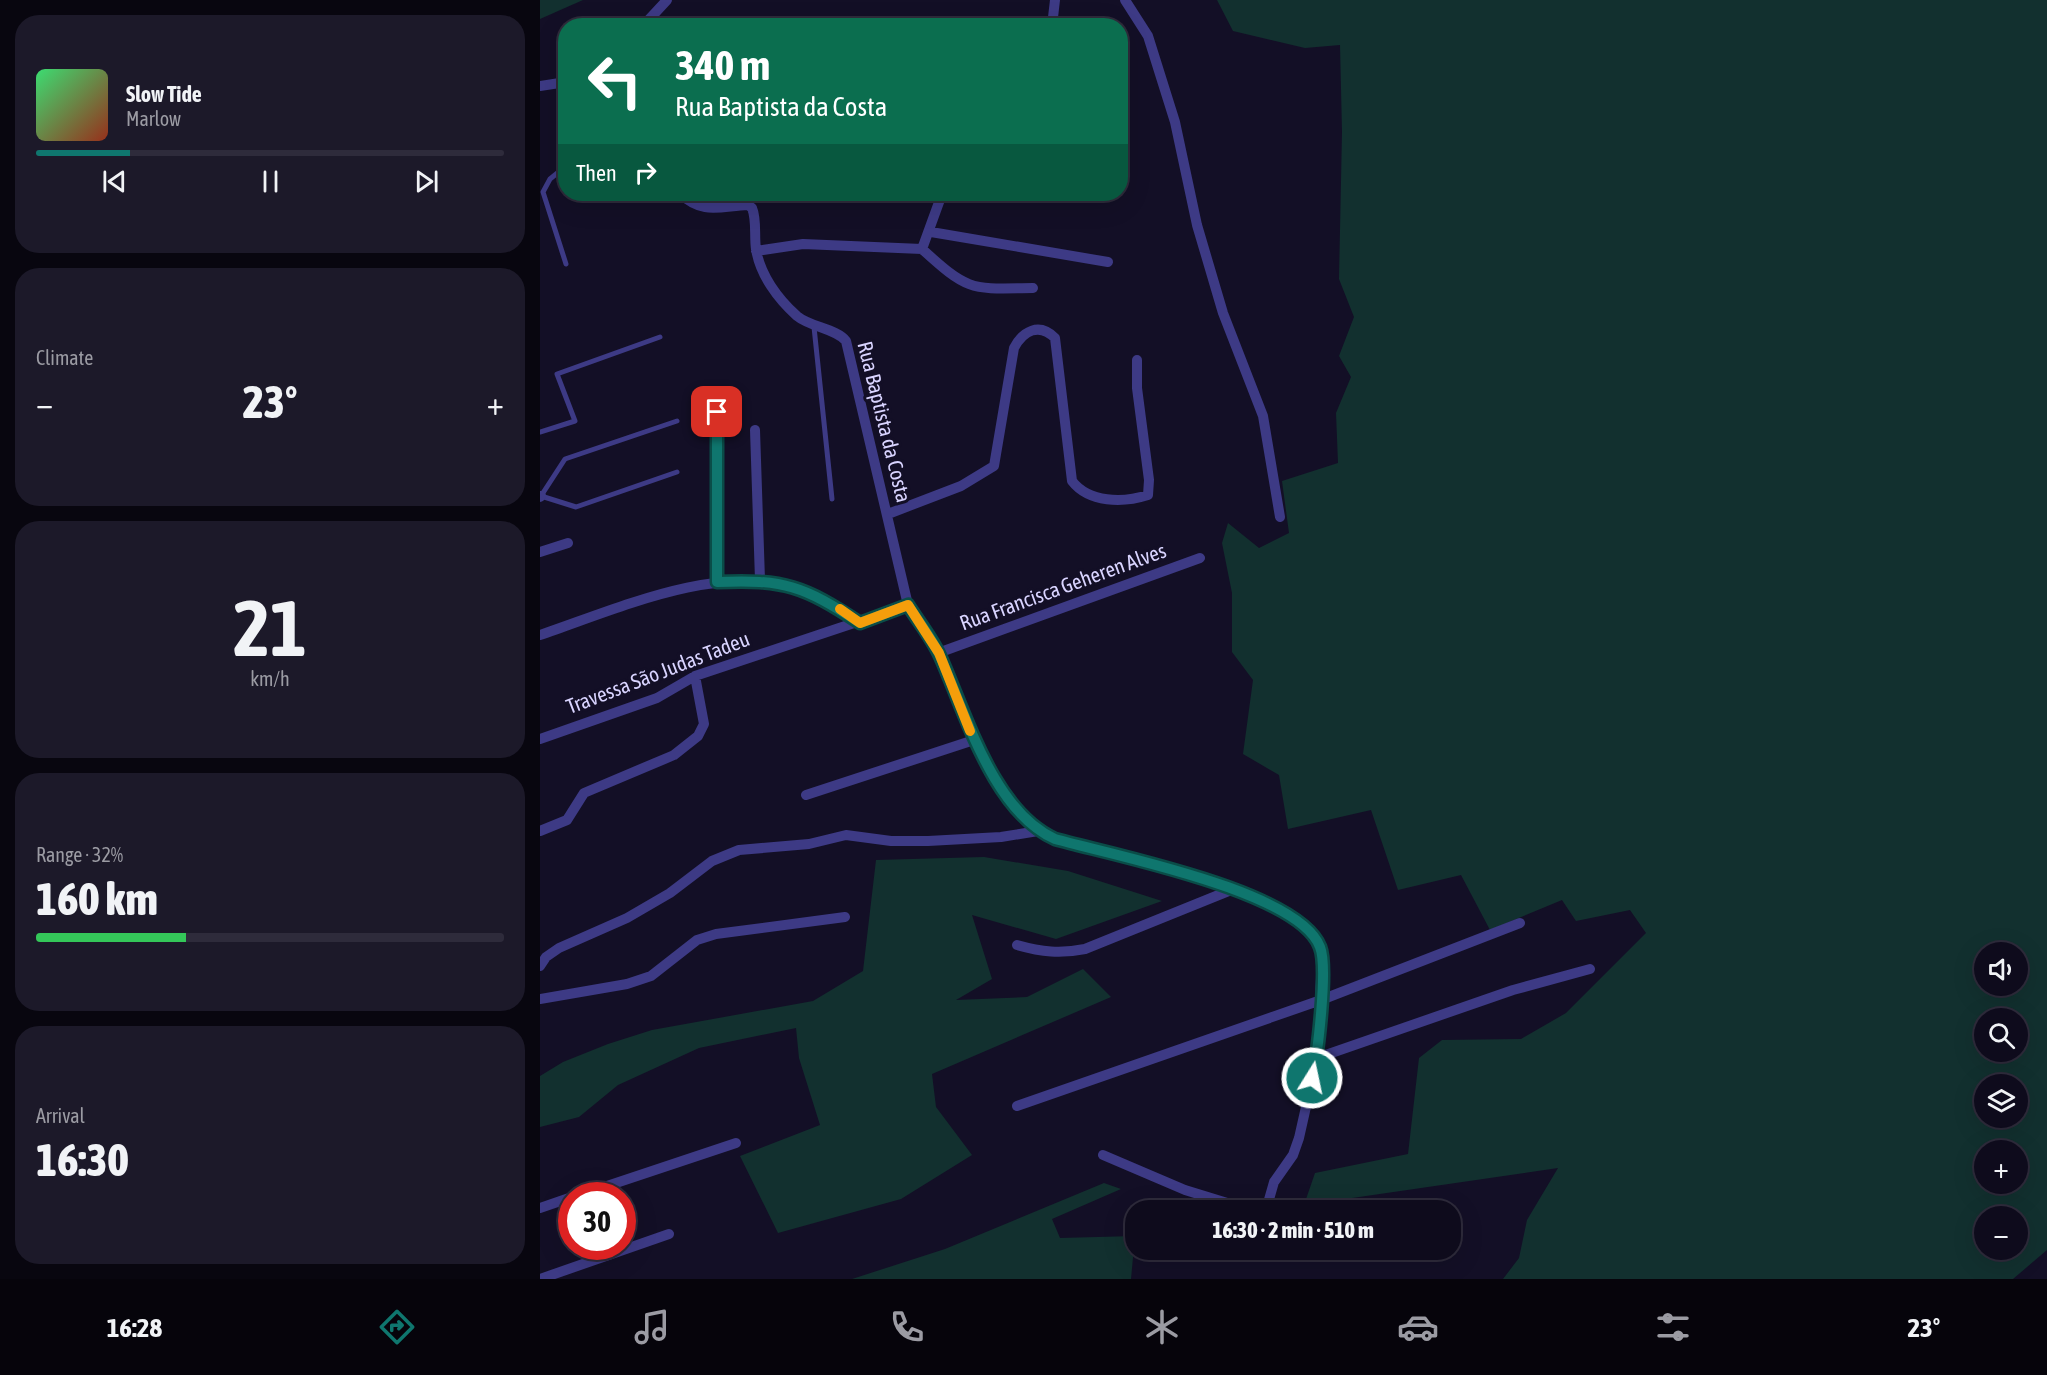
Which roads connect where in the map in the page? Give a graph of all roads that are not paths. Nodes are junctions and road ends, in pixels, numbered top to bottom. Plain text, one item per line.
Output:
1 (667, 0) edge
2 (1055, 0) edge
3 (1125, 0) edge
4 (650, 18) edge
5 (1054, 18) edge
6 (558, 83) edge
7 (540, 86) edge
8 (558, 172) edge
9 (690, 201) edge
10 (940, 201) edge
11 (931, 232) junction
12 (922, 249) junction
13 (756, 251) junction
14 (1108, 262) dead end
15 (566, 264) dead end
16 (1033, 288) dead end
17 (814, 327) junction
18 (660, 337) dead end
19 (1137, 360) dead end
20 (717, 412) dead end
21 (677, 421) dead end
22 (755, 430) dead end
23 (540, 432) edge
24 (677, 472) dead end
25 (541, 496) edge
26 (832, 499) dead end
27 (888, 514) junction
28 (1280, 517) dead end
29 (568, 543) dead end
30 (540, 552) edge
31 (1200, 558) dead end
32 (760, 580) junction
33 (717, 582) junction
34 (908, 605) junction
35 (860, 623) junction
36 (540, 635) edge
37 (939, 653) junction
38 (695, 676) junction
39 (540, 740) edge
40 (974, 740) junction
41 (806, 795) dead end
42 (540, 831) edge
43 (1038, 831) junction
44 (1236, 888) junction
45 (846, 917) dead end
46 (1520, 923) dead end
47 (1017, 945) dead end
48 (540, 966) edge
49 (1590, 969) dead end
50 (540, 986) edge
51 (542, 998) edge
52 (1321, 1000) junction
53 (1317, 1058) junction
54 (1017, 1106) dead end
55 (736, 1143) dead end
56 (1103, 1155) dead end
57 (619, 1182) edge
58 (1218, 1200) edge
59 (1269, 1200) edge
60 (558, 1202) edge
61 (540, 1208) edge
62 (669, 1234) dead end
63 (540, 1279) edge

1 - 4 street
2 - 5 street
3 - 28 street
6 - 7 street
8 - 15 lane
9 - 13 street, Rua Baptista da Costa
10 - 11 street
11 - 12 street
11 - 14 street
12 - 13 street
12 - 16 street
13 - 17 street, Rua Baptista da Costa
17 - 26 lane
17 - 27 street, Rua Baptista da Costa
18 - 23 lane
19 - 27 street
20 - 33 lane
21 - 25 lane
22 - 32 street
24 - 25 lane
27 - 34 street, Rua Baptista da Costa
29 - 30 street
31 - 37 street, Rua Francisca Geheren Alves
32 - 33 street
32 - 35 street
33 - 36 street
34 - 35 street
34 - 37 street
35 - 38 street, Travessa São Judas Tadeu
37 - 40 street
38 - 39 street, Travessa São Judas Tadeu
38 - 42 street
40 - 41 street
40 - 43 street
43 - 44 street
43 - 48 street
44 - 47 street
44 - 52 street
45 - 51 street
46 - 52 street
49 - 53 street
50 - 51 street
52 - 53 street
52 - 54 street
53 - 59 street
55 - 57 street
56 - 58 street
60 - 61 street
62 - 63 street

